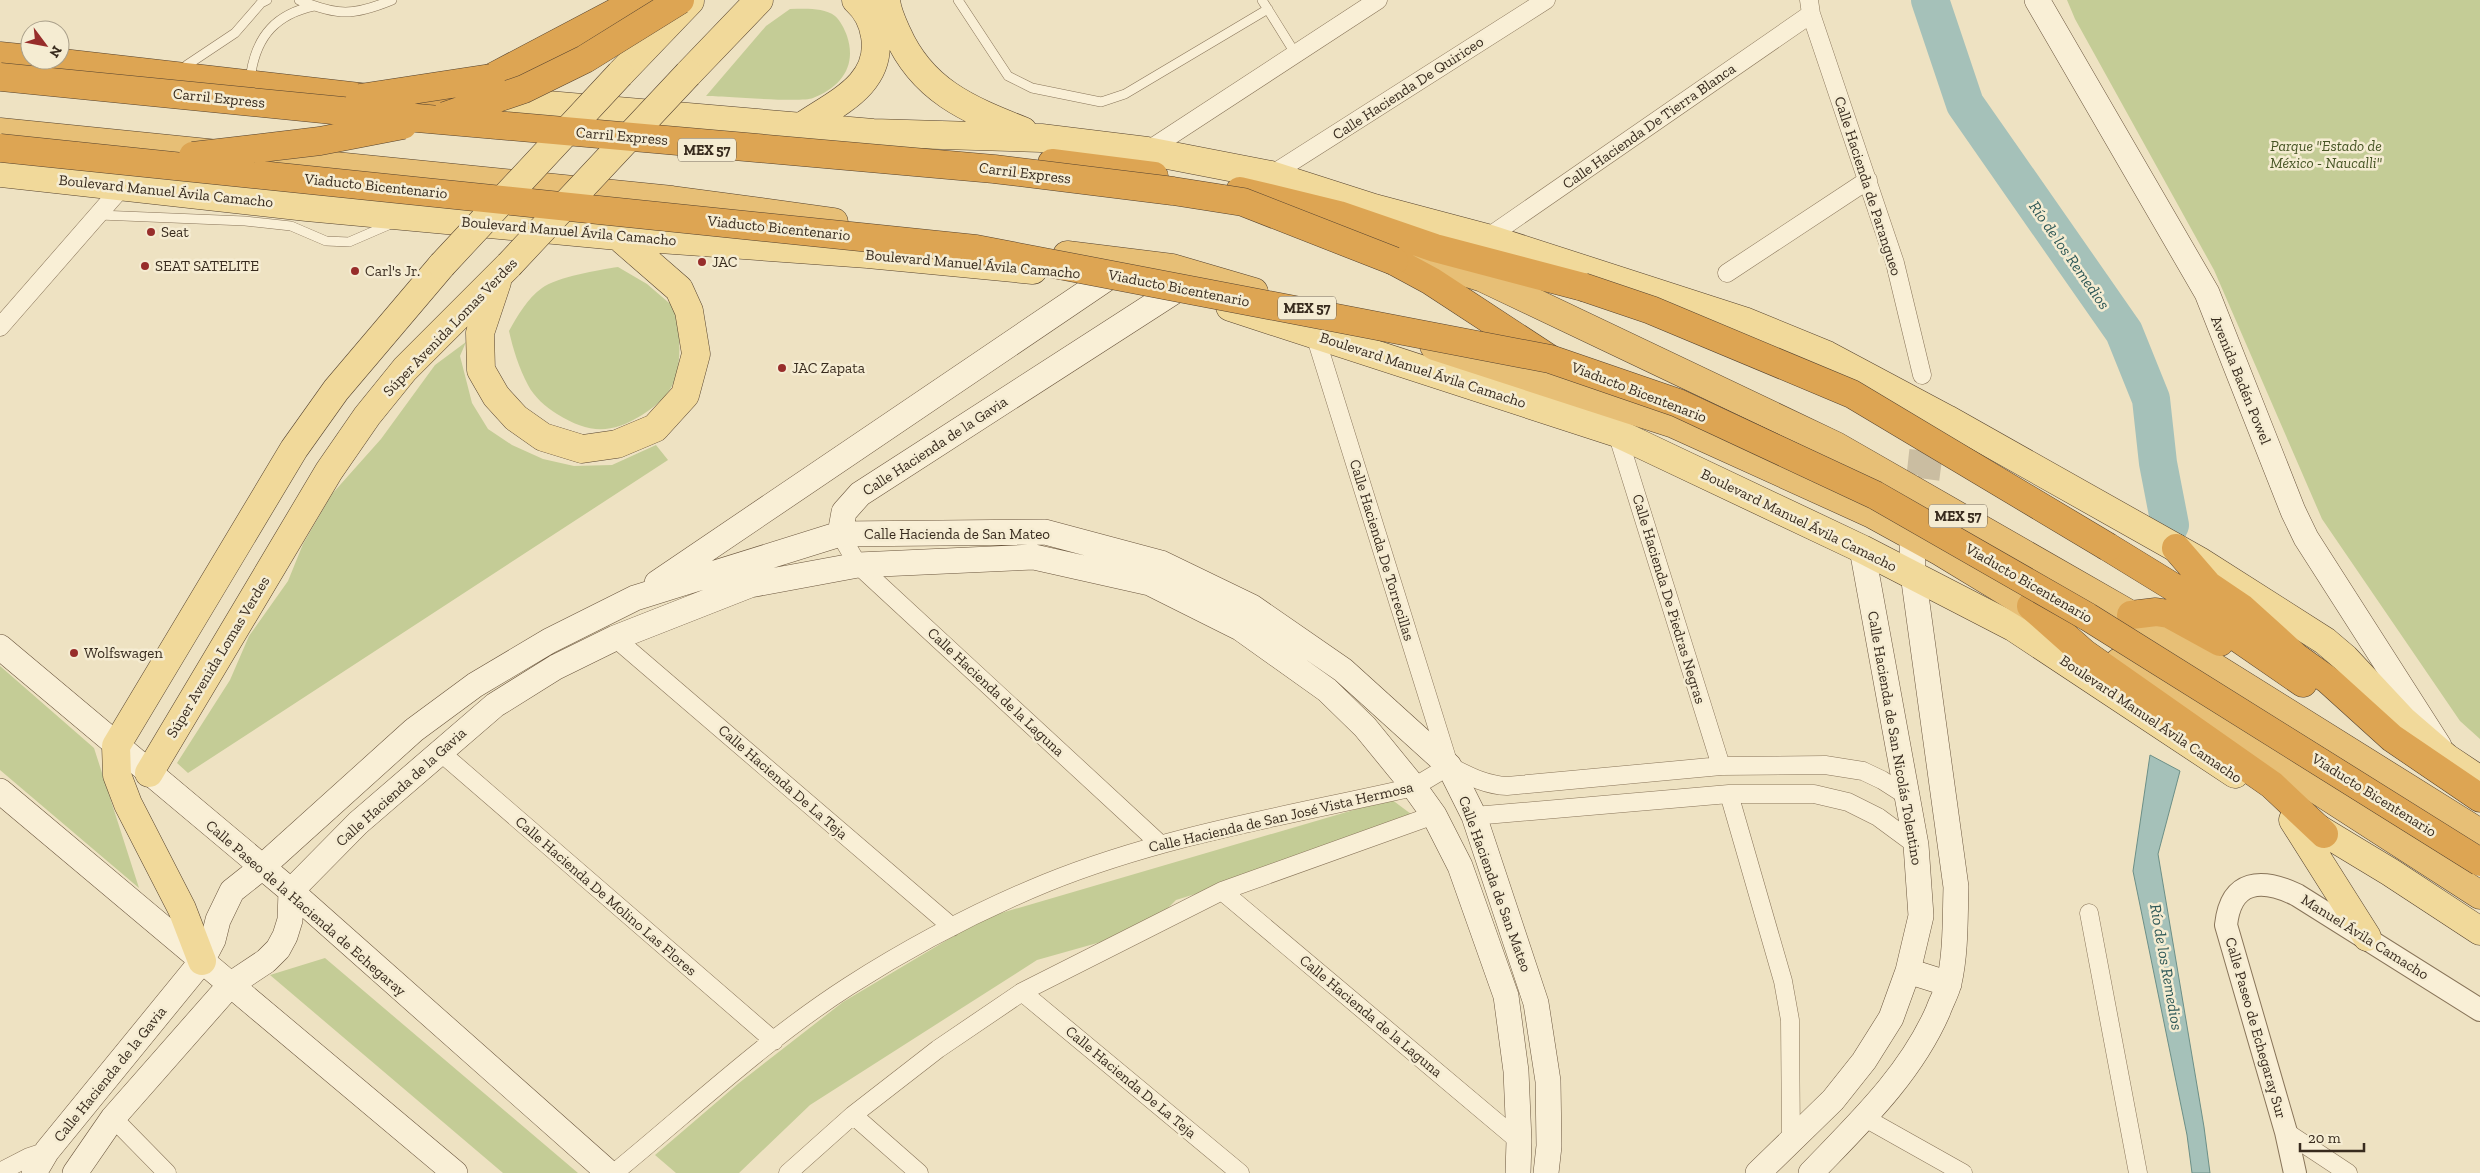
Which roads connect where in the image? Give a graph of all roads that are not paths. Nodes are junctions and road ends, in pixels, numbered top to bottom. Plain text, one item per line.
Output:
1 (267, 0) edge
2 (299, 0) edge
3 (392, 0) edge
4 (620, 0) edge
5 (639, 0) edge
6 (680, 0) edge
7 (691, 0) edge
8 (856, 0) edge
9 (886, 0) edge
10 (958, 0) edge
11 (1262, 0) edge
12 (1378, 0) edge
13 (1546, 0) edge
14 (2037, 0) edge
15 (759, 3) edge
16 (314, 6) junction
17 (1810, 7) edge
18 (1268, 9) junction
19 (0, 44) edge
20 (20, 47) edge
21 (70, 52) edge
22 (1295, 54) junction
23 (0, 56) edge
24 (20, 58) edge
25 (70, 63) edge
26 (187, 64) junction
27 (250, 73) junction
28 (0, 76) edge
29 (0, 87) edge
30 (369, 94) junction
31 (801, 127) junction
32 (0, 132) edge
33 (1041, 138) junction
34 (0, 148) edge
35 (1147, 151) junction
36 (142, 161) junction
37 (0, 173) edge
38 (1271, 175) junction
39 (1868, 180) junction
40 (123, 186) junction
41 (1245, 197) junction
42 (98, 214) junction
43 (408, 216) junction
44 (618, 236) junction
45 (1487, 238) junction
46 (505, 269) junction
47 (1727, 273) dead end
48 (1109, 277) junction
49 (1178, 290) junction
50 (0, 327) edge
51 (1316, 335) junction
52 (1550, 359) junction
53 (1922, 375) dead end
54 (1617, 433) junction
55 (840, 534) junction
56 (2176, 548) junction
57 (1862, 550) junction
58 (1914, 554) junction
59 (858, 565) junction
60 (635, 598) junction
61 (2031, 606) junction
62 (2218, 610) junction
63 (2131, 615) junction
64 (644, 626) junction
65 (615, 638) junction
66 (2227, 646) junction
67 (0, 647) edge
68 (2292, 664) junction
69 (154, 681) junction
70 (193, 698) junction
71 (116, 746) junction
72 (439, 751) junction
73 (2447, 758) junction
74 (1450, 766) junction
75 (1721, 766) junction
76 (149, 773) junction
77 (2480, 780) edge
78 (1414, 788) junction
79 (0, 791) edge
80 (1729, 794) junction
81 (1907, 796) junction
82 (2480, 798) edge
83 (2286, 808) junction
84 (2480, 810) edge
85 (1434, 815) junction
86 (1474, 816) junction
87 (2480, 833) edge
88 (2324, 834) junction
89 (1160, 844) junction
90 (1916, 845) junction
91 (1488, 857) junction
92 (2480, 862) edge
93 (1460, 866) junction
94 (261, 868) junction
95 (2244, 888) joint
96 (291, 891) junction
97 (1222, 891) junction
98 (2480, 895) edge
99 (2089, 913) dead end
100 (952, 927) junction
101 (2480, 932) edge
102 (2367, 937) junction
103 (202, 961) junction
104 (1908, 971) junction
105 (1949, 984) junction
106 (230, 985) junction
107 (1022, 992) junction
108 (2480, 1010) edge
109 (774, 1041) junction
110 (853, 1115) junction
111 (113, 1118) junction
112 (1864, 1118) junction
113 (2286, 1132) junction
114 (1519, 1141) junction
115 (1791, 1142) junction
116 (48, 1151) junction
117 (0, 1172) edge
118 (34, 1173) edge
119 (75, 1173) edge
120 (167, 1173) edge
121 (455, 1173) edge
122 (609, 1173) edge
123 (614, 1173) edge
124 (788, 1173) edge
125 (919, 1173) edge
126 (1240, 1173) edge
127 (1518, 1173) edge
128 (1546, 1173) edge
129 (1758, 1173) edge
130 (1811, 1173) edge
131 (1963, 1173) edge
132 (2138, 1173) edge
133 (2295, 1173) edge
134 (2348, 1173) edge

1 - 26 lane
2 - 16 lane
3 - 16 lane
4 - 30 main road
5 - 30 highway, bridge
6 - 36 highway, bridge
7 - 69 main road, bridge
8 - 31 main road
9 - 33 main road
10 - 18 lane
11 - 18 lane
12 - 22 street
13 - 38 street, Calle Hacienda De Quiriceo
14 - 73 main road, Avenida Badén Powel
15 - 46 main road, Súper Avenida Lomas Verdes, bridge
16 - 27 lane
17 - 39 street, Calle Hacienda de Parangueo
17 - 45 street, Calle Hacienda De Tierra Blanca
18 - 22 lane
19 - 20 main road
21 - 26 main road
22 - 35 street
23 - 24 highway
25 - 30 highway
26 - 27 main road
27 - 30 main road
28 - 41 highway, Carril Express, bridge
29 - 63 highway, MEX 57
30 - 31 main road
30 - 41 highway, bridge
31 - 33 main road
32 - 61 highway, Boulevard Manuel Ávila Camacho / MEX 57
33 - 35 main road
34 - 36 highway, Viaducto Bicentenario, bridge
35 - 38 main road
36 - 52 highway, Viaducto Bicentenario, bridge
37 - 40 main road, Boulevard Manuel Ávila Camacho
38 - 45 main road
39 - 47 street
39 - 53 street, Calle Hacienda de Parangueo
40 - 42 street
40 - 43 main road, Boulevard Manuel Ávila Camacho
41 - 52 highway, Viaducto Bicentenario, bridge
41 - 62 highway, bridge
42 - 43 lane
42 - 50 street
43 - 44 main road, Boulevard Manuel Ávila Camacho
44 - 46 main road
44 - 48 main road, Boulevard Manuel Ávila Camacho
45 - 56 main road
46 - 70 main road, Súper Avenida Lomas Verdes
48 - 49 main road, Boulevard Manuel Ávila Camacho
48 - 60 main road, Calle Hacienda de la Gavia
49 - 51 main road, Boulevard Manuel Ávila Camacho
49 - 55 main road, Calle Hacienda de la Gavia
51 - 54 main road, Boulevard Manuel Ávila Camacho
51 - 74 street, Calle Hacienda De Torrecillas
52 - 92 highway, Viaducto Bicentenario, bridge
54 - 57 main road, Boulevard Manuel Ávila Camacho
54 - 75 street, Calle Hacienda De Piedras Negras
55 - 59 street, Calle Hacienda de la Laguna
55 - 60 main road, Calle Hacienda de la Gavia
55 - 74 main road, Calle Hacienda de San Mateo
56 - 62 highway
56 - 73 main road
57 - 58 main road, Boulevard Manuel Ávila Camacho
57 - 81 main road, Calle Hacienda de San Nicolás Tolentino
58 - 83 main road, Boulevard Manuel Ávila Camacho
58 - 105 main road
59 - 64 main road, Calle Hacienda de la Gavia
59 - 78 main road, Calle Hacienda de San Mateo
59 - 89 street, Calle Hacienda de la Laguna
60 - 64 street
60 - 94 main road, Calle Hacienda de la Gavia
61 - 88 highway
61 - 98 highway, Boulevard Manuel Ávila Camacho / MEX 57
62 - 66 highway
62 - 68 highway
63 - 66 highway
63 - 87 highway, MEX 57
64 - 65 main road, Calle Hacienda de la Gavia
65 - 72 main road, Calle Hacienda de la Gavia
65 - 100 street, Calle Hacienda De La Teja
66 - 68 highway
67 - 71 main road, Calle Paseo de la Hacienda de Echegaray
68 - 82 highway
68 - 84 highway
69 - 70 main road
69 - 71 main road
70 - 76 main road, Súper Avenida Lomas Verdes
71 - 76 main road, Calle Paseo de la Hacienda de Echegaray
71 - 103 main road
72 - 96 main road, Calle Hacienda de la Gavia
72 - 109 street, Calle Hacienda De Molino Las Flores
73 - 77 main road
74 - 75 street
74 - 78 street, Calle Hacienda de San José Vista Hermosa
74 - 86 main road, Calle Hacienda de San Mateo
75 - 81 street
76 - 94 main road, Calle Paseo de la Hacienda de Echegaray
78 - 85 main road, Calle Hacienda de San Mateo
78 - 89 street, Calle Hacienda de San José Vista Hermosa
79 - 103 main road
80 - 86 street
80 - 90 street
80 - 115 street
81 - 90 main road, Calle Hacienda de San Nicolás Tolentino
83 - 88 main road, Boulevard Manuel Ávila Camacho
83 - 102 main road
85 - 93 main road, Calle Hacienda de San Mateo
85 - 97 street
86 - 91 main road, Calle Hacienda de San Mateo
88 - 101 main road, Boulevard Manuel Ávila Camacho
89 - 100 street, Calle Hacienda de San José Vista Hermosa
90 - 104 main road, Calle Hacienda de San Nicolás Tolentino
91 - 93 street
91 - 128 main road, Calle Hacienda de San Mateo
93 - 114 main road, Calle Hacienda de San Mateo
94 - 96 main road, Calle Paseo de la Hacienda de Echegaray
94 - 103 main road, Calle Hacienda de la Gavia
95 - 102 street, Manuel Ávila Camacho
95 - 113 street, Calle Paseo de Echegaray Sur
96 - 106 main road, Calle Hacienda de la Gavia
96 - 122 main road, Calle Paseo de la Hacienda de Echegaray
97 - 107 street
97 - 114 street, Calle Hacienda de la Laguna
99 - 132 street
100 - 109 street, Calle Hacienda de San José Vista Hermosa
102 - 108 street, Manuel Ávila Camacho
103 - 106 main road
103 - 116 main road, Calle Hacienda de la Gavia
104 - 105 main road
104 - 115 main road, Calle Hacienda de San Nicolás Tolentino
105 - 112 main road
106 - 111 main road, Calle Hacienda de la Gavia
106 - 121 main road
107 - 110 street
107 - 126 street, Calle Hacienda De La Teja
109 - 123 street, Calle Hacienda de San José Vista Hermosa
110 - 124 street
110 - 125 street
111 - 119 main road, Calle Hacienda de la Gavia
111 - 120 street
112 - 130 main road
112 - 131 street
113 - 133 street, Calle Paseo de Echegaray Sur
113 - 134 street
114 - 127 main road, Calle Hacienda de San Mateo
115 - 129 main road, Calle Hacienda de San Nicolás Tolentino
116 - 117 street
116 - 118 main road, Calle Hacienda de la Gavia

